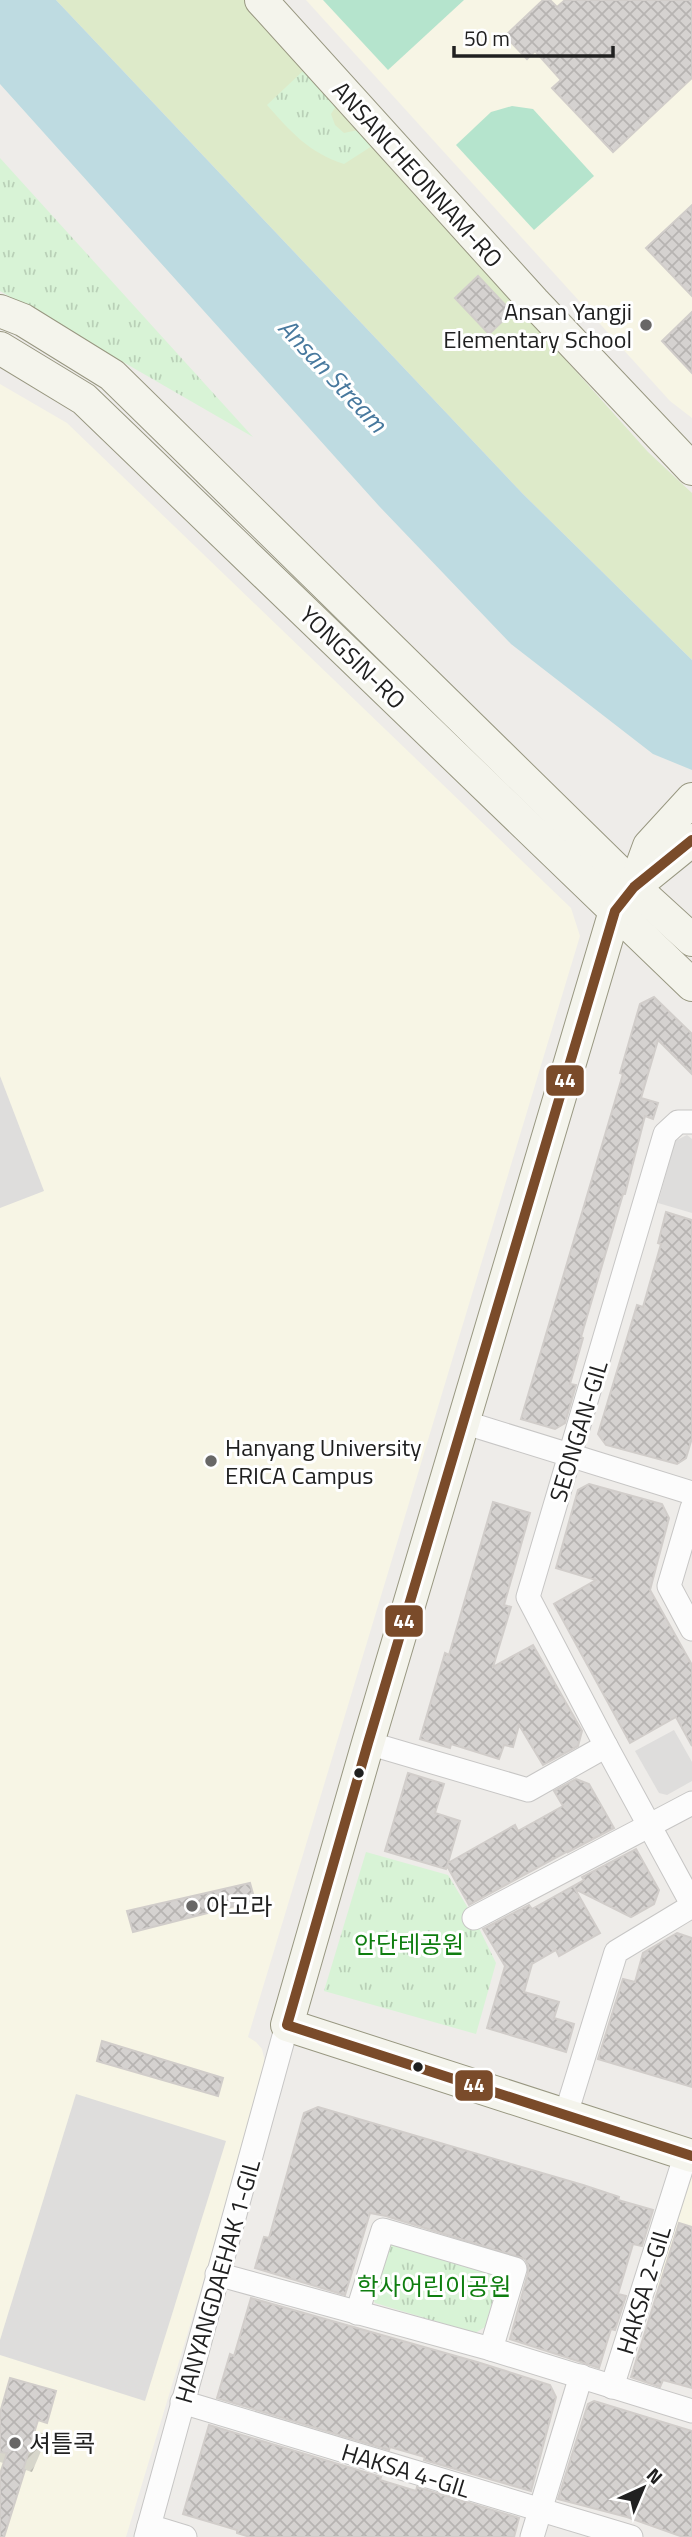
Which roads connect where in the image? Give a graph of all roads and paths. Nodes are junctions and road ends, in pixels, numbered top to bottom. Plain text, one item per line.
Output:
1 (261, 0) edge
2 (290, 0) edge
3 (0, 311) edge
4 (0, 348) edge
5 (692, 443) edge
6 (692, 469) edge
7 (692, 799) edge
8 (681, 831) edge
9 (625, 899) junction
10 (692, 940) edge
11 (692, 985) edge
12 (692, 1122) edge
13 (463, 1422) junction
14 (571, 1455) junction
15 (692, 1493) edge
16 (692, 1508) edge
17 (692, 1629) edge
18 (368, 1742) junction
19 (606, 1746) junction
20 (692, 1803) edge
21 (649, 1826) junction
22 (692, 1905) edge
23 (474, 1919) dead end
24 (287, 2025) junction
25 (565, 2117) junction
26 (689, 2155) edge
27 (217, 2274) junction
28 (357, 2313) junction
29 (491, 2349) junction
30 (581, 2376) junction
31 (612, 2387) junction
32 (181, 2402) junction
33 (692, 2411) edge
34 (539, 2510) junction
35 (147, 2531) edge
36 (186, 2537) edge
37 (532, 2537) edge
38 (631, 2537) edge

1 - 6 street, ANSANCHEONNAM-RO
2 - 5 street, ANSANCHEONNAM-RO
3 - 9 street, YONGSIN-RO
4 - 9 street, YONGSIN-RO
7 - 8 street
8 - 9 street
9 - 10 street, YONGSIN-RO
9 - 11 street, YONGSIN-RO
9 - 13 street
12 - 14 street, SEONGAN-GIL
13 - 14 street
13 - 18 street
14 - 15 street
14 - 19 street, SEONGAN-GIL
16 - 17 street
18 - 19 street
18 - 24 street
19 - 21 street, SEONGAN-GIL
20 - 21 street
21 - 22 street, SEONGAN-GIL
21 - 23 street
22 - 25 street, SEONGAN-GIL
24 - 25 street
24 - 27 street, HANYANGDAEHAK 1-GIL
25 - 26 street
26 - 31 street, HAKSA 2-GIL
27 - 28 street, HAKSA 2-GIL
27 - 32 street, HANYANGDAEHAK 1-GIL
28 - 29 street, HAKSA 2-GIL
28 - 29 street
29 - 30 street, HAKSA 2-GIL
30 - 31 street, HAKSA 2-GIL
30 - 34 street
31 - 33 street, HAKSA 2-GIL
32 - 34 street, HAKSA 4-GIL
32 - 35 street, HANYANGDAEHAK 1-GIL
34 - 37 street
34 - 38 street, HAKSA 4-GIL
35 - 36 street

